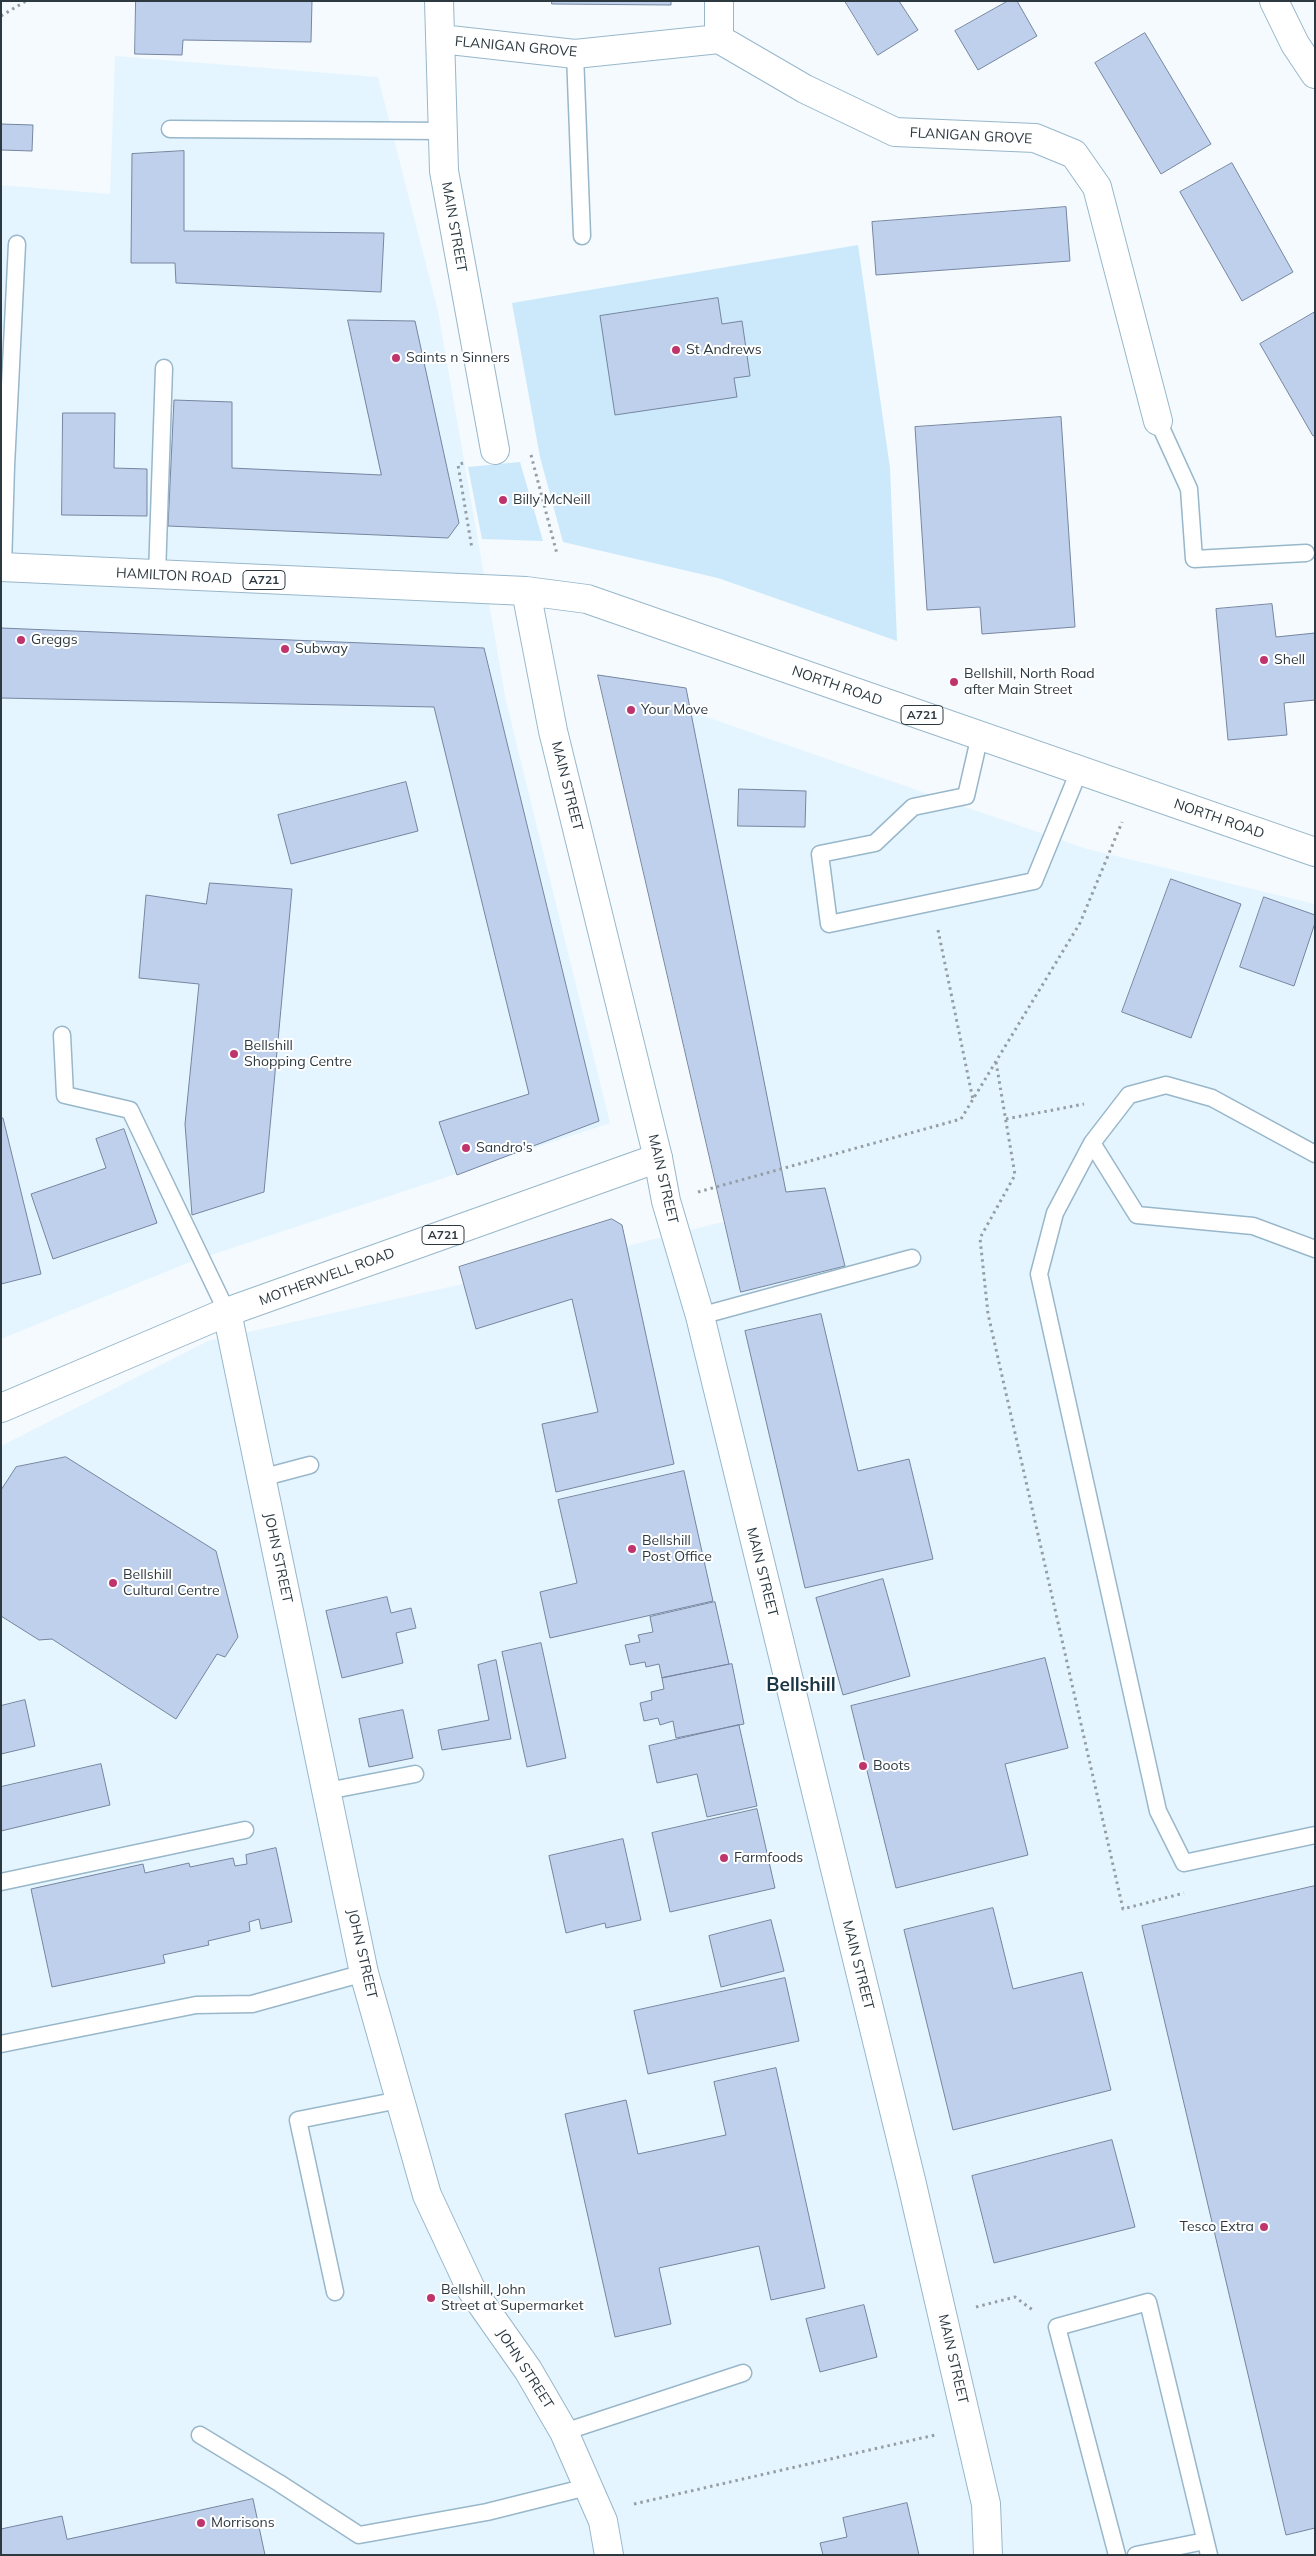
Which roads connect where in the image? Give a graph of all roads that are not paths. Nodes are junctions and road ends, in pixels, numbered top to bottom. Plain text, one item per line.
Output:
1 (439, 1) edge
2 (718, 1) edge
3 (1274, 1) edge
4 (441, 39) junction
5 (719, 39) junction
6 (575, 54) junction
7 (1315, 74) edge
8 (170, 129) dead end
9 (443, 131) junction
10 (582, 236) dead end
11 (17, 244) dead end
12 (164, 368) dead end
13 (1158, 421) joint
14 (495, 450) road end
15 (4, 466) edge
16 (1306, 553) dead end
17 (2, 567) edge
18 (157, 575) junction
19 (526, 591) junction
20 (980, 735) junction
21 (1079, 771) junction
22 (1315, 852) edge
23 (62, 1035) dead end
24 (1092, 1143) junction
25 (1315, 1154) edge
26 (658, 1158) junction
27 (1315, 1249) edge
28 (912, 1258) dead end
29 (227, 1312) junction
30 (700, 1316) junction
31 (1, 1408) edge
32 (310, 1465) dead end
33 (261, 1478) junction
34 (415, 1774) dead end
35 (327, 1790) junction
36 (245, 1830) dead end
37 (1315, 1835) edge
38 (1, 1882) edge
39 (364, 1973) junction
40 (2, 2041) edge
41 (399, 2100) junction
42 (335, 2292) dead end
43 (744, 2373) dead end
44 (564, 2432) junction
45 (200, 2435) dead end
46 (587, 2488) junction
47 (1207, 2548) edge
48 (609, 2555) edge
49 (988, 2555) edge
50 (1117, 2555) edge
51 (1136, 2555) edge

1 - 4 street, MAIN STREET
2 - 5 street
3 - 7 street
4 - 6 street, FLANIGAN GROVE
4 - 9 street, MAIN STREET
5 - 6 street, FLANIGAN GROVE
5 - 13 street, FLANIGAN GROVE
6 - 10 lane
8 - 9 lane
9 - 14 street, MAIN STREET
11 - 15 lane
12 - 18 lane
13 - 16 lane, FLANIGAN GROVE
15 - 17 lane
17 - 18 street, HAMILTON ROAD / A721
18 - 19 street, HAMILTON ROAD / A721
19 - 20 street, NORTH ROAD / A721
19 - 26 street, MAIN STREET
20 - 21 street, NORTH ROAD / A721
20 - 21 lane
21 - 22 street, NORTH ROAD / A721
23 - 29 lane
24 - 25 lane
24 - 27 lane
24 - 37 lane
26 - 29 street, MOTHERWELL ROAD / A721
26 - 30 street, MAIN STREET
28 - 30 lane
29 - 31 street, MOTHERWELL ROAD / A721
29 - 33 street, JOHN STREET
30 - 49 street, MAIN STREET
32 - 33 lane
33 - 35 street, JOHN STREET
34 - 35 lane
35 - 39 street, JOHN STREET
36 - 38 lane
39 - 40 lane
39 - 41 street, JOHN STREET
41 - 42 lane
41 - 44 street, JOHN STREET
43 - 44 lane
44 - 46 street, JOHN STREET
45 - 46 lane
46 - 48 street, JOHN STREET
47 - 50 lane
47 - 51 lane

